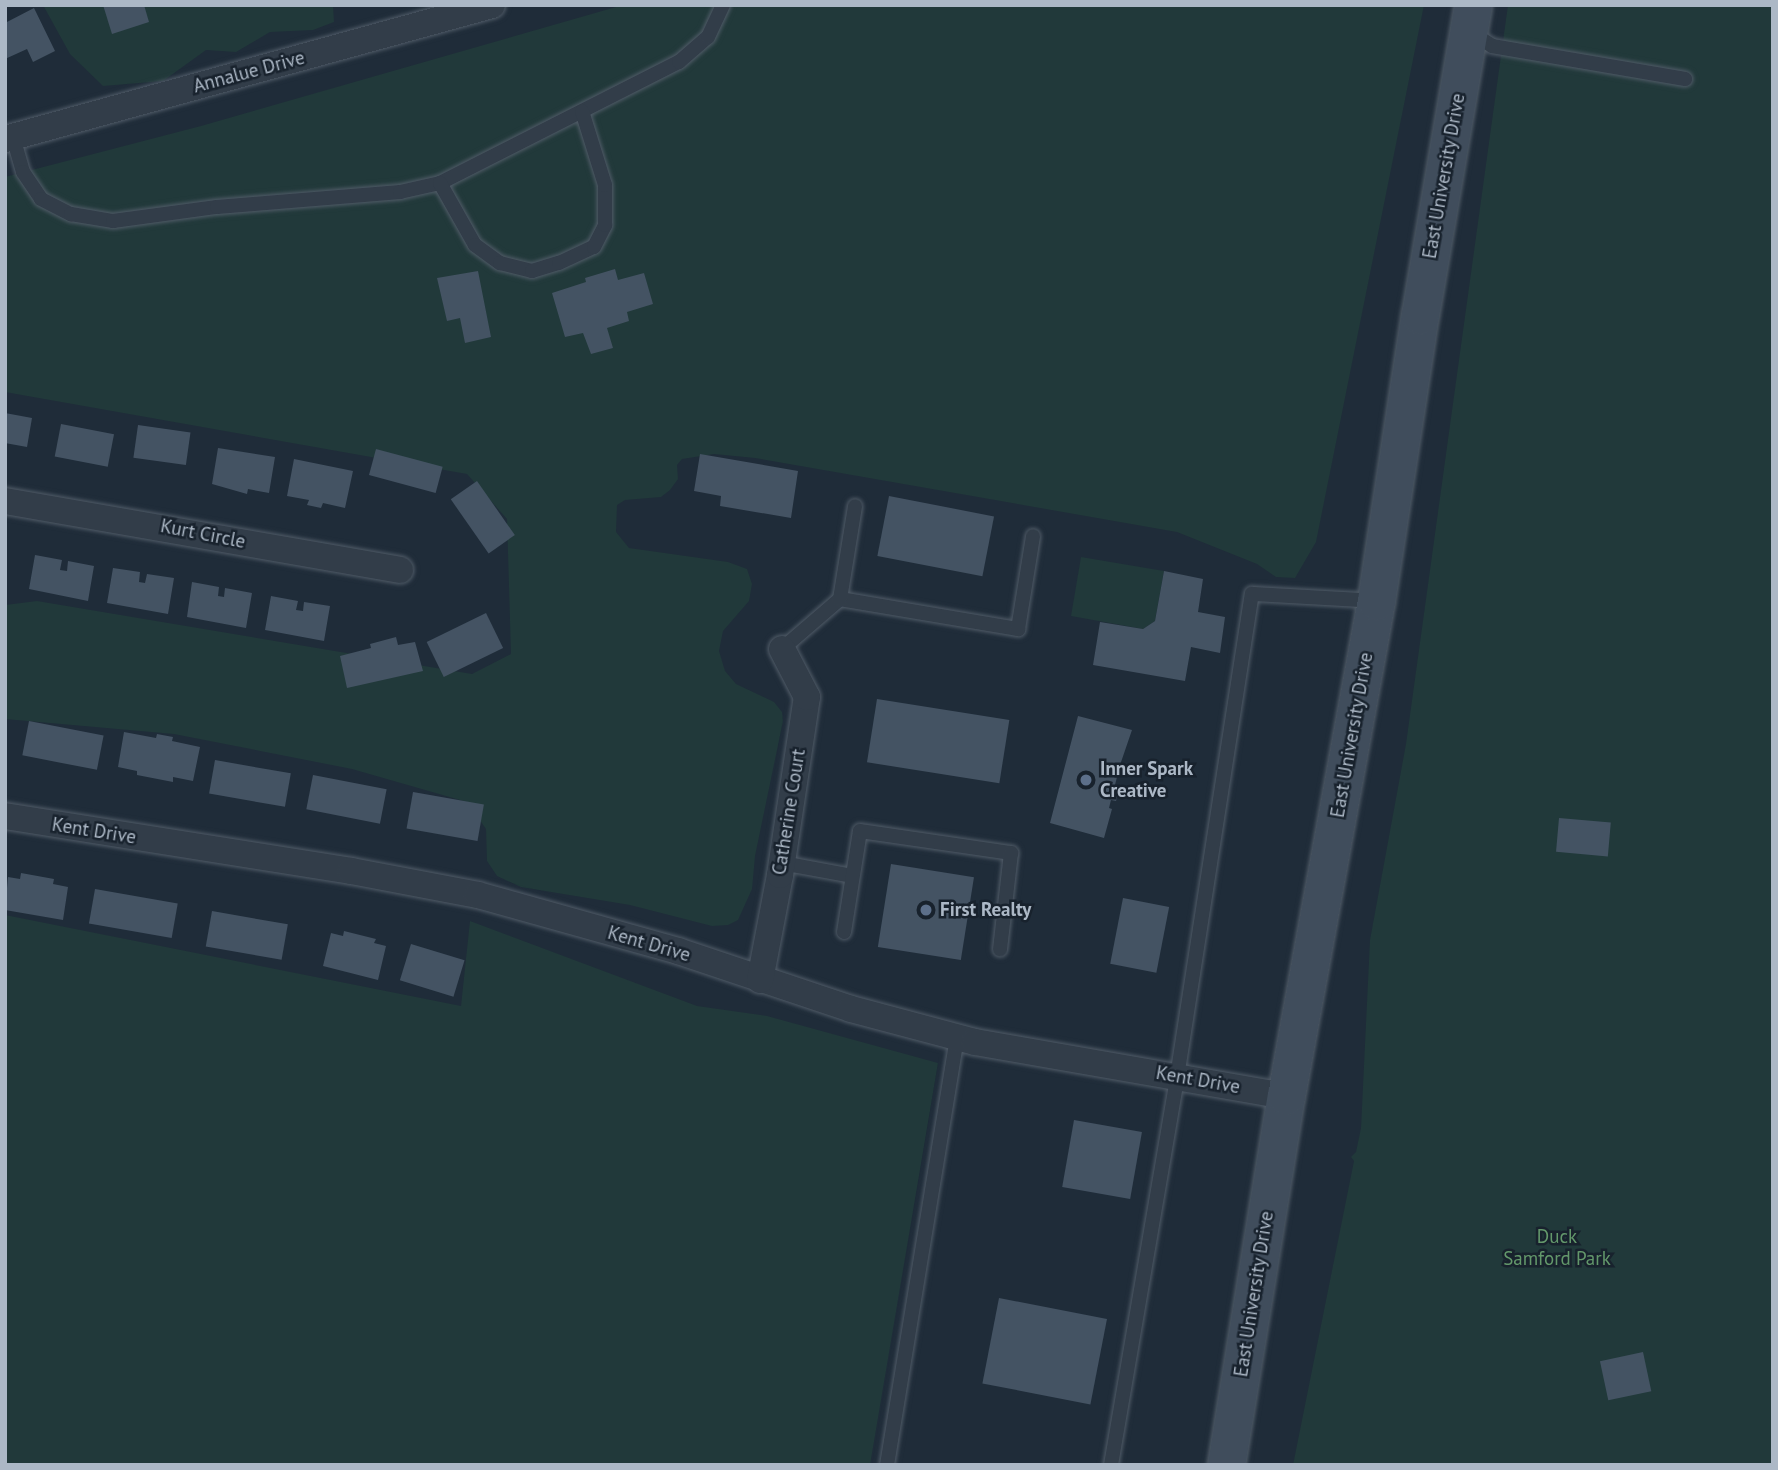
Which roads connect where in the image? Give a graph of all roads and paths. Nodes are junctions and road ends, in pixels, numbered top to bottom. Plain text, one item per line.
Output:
1 (492, 5) edge
2 (723, 5) edge
3 (1471, 18) edge
4 (1685, 79) dead end
5 (582, 111) junction
6 (9, 138) edge
7 (440, 183) junction
8 (5, 501) edge
9 (855, 506) dead end
10 (1033, 536) dead end
11 (400, 570) dead end
12 (840, 599) junction
13 (1376, 601) junction
14 (782, 649) joint
15 (5, 816) edge
16 (782, 863) junction
17 (852, 876) junction
18 (844, 932) dead end
19 (1000, 949) dead end
20 (760, 979) junction
21 (957, 1037) junction
22 (1177, 1077) junction
23 (1286, 1096) junction
24 (1115, 1463) edge
25 (887, 1465) edge
26 (1226, 1465) edge

1 - 6 street, Annalue Drive
2 - 5 lane
3 - 4 lane
3 - 13 main road, East University Drive
5 - 7 lane
5 - 7 lane
6 - 7 lane
8 - 11 street, Kurt Circle
9 - 12 lane
10 - 12 lane
12 - 14 lane
13 - 22 lane
13 - 23 main road, East University Drive
14 - 16 street, Catherine Court
15 - 20 street, Kent Drive
16 - 17 lane
16 - 20 street, Catherine Court
17 - 18 lane
17 - 19 lane
20 - 21 street, Kent Drive
21 - 22 street, Kent Drive
21 - 25 lane
22 - 23 street, Kent Drive
22 - 24 lane
23 - 26 main road, East University Drive

